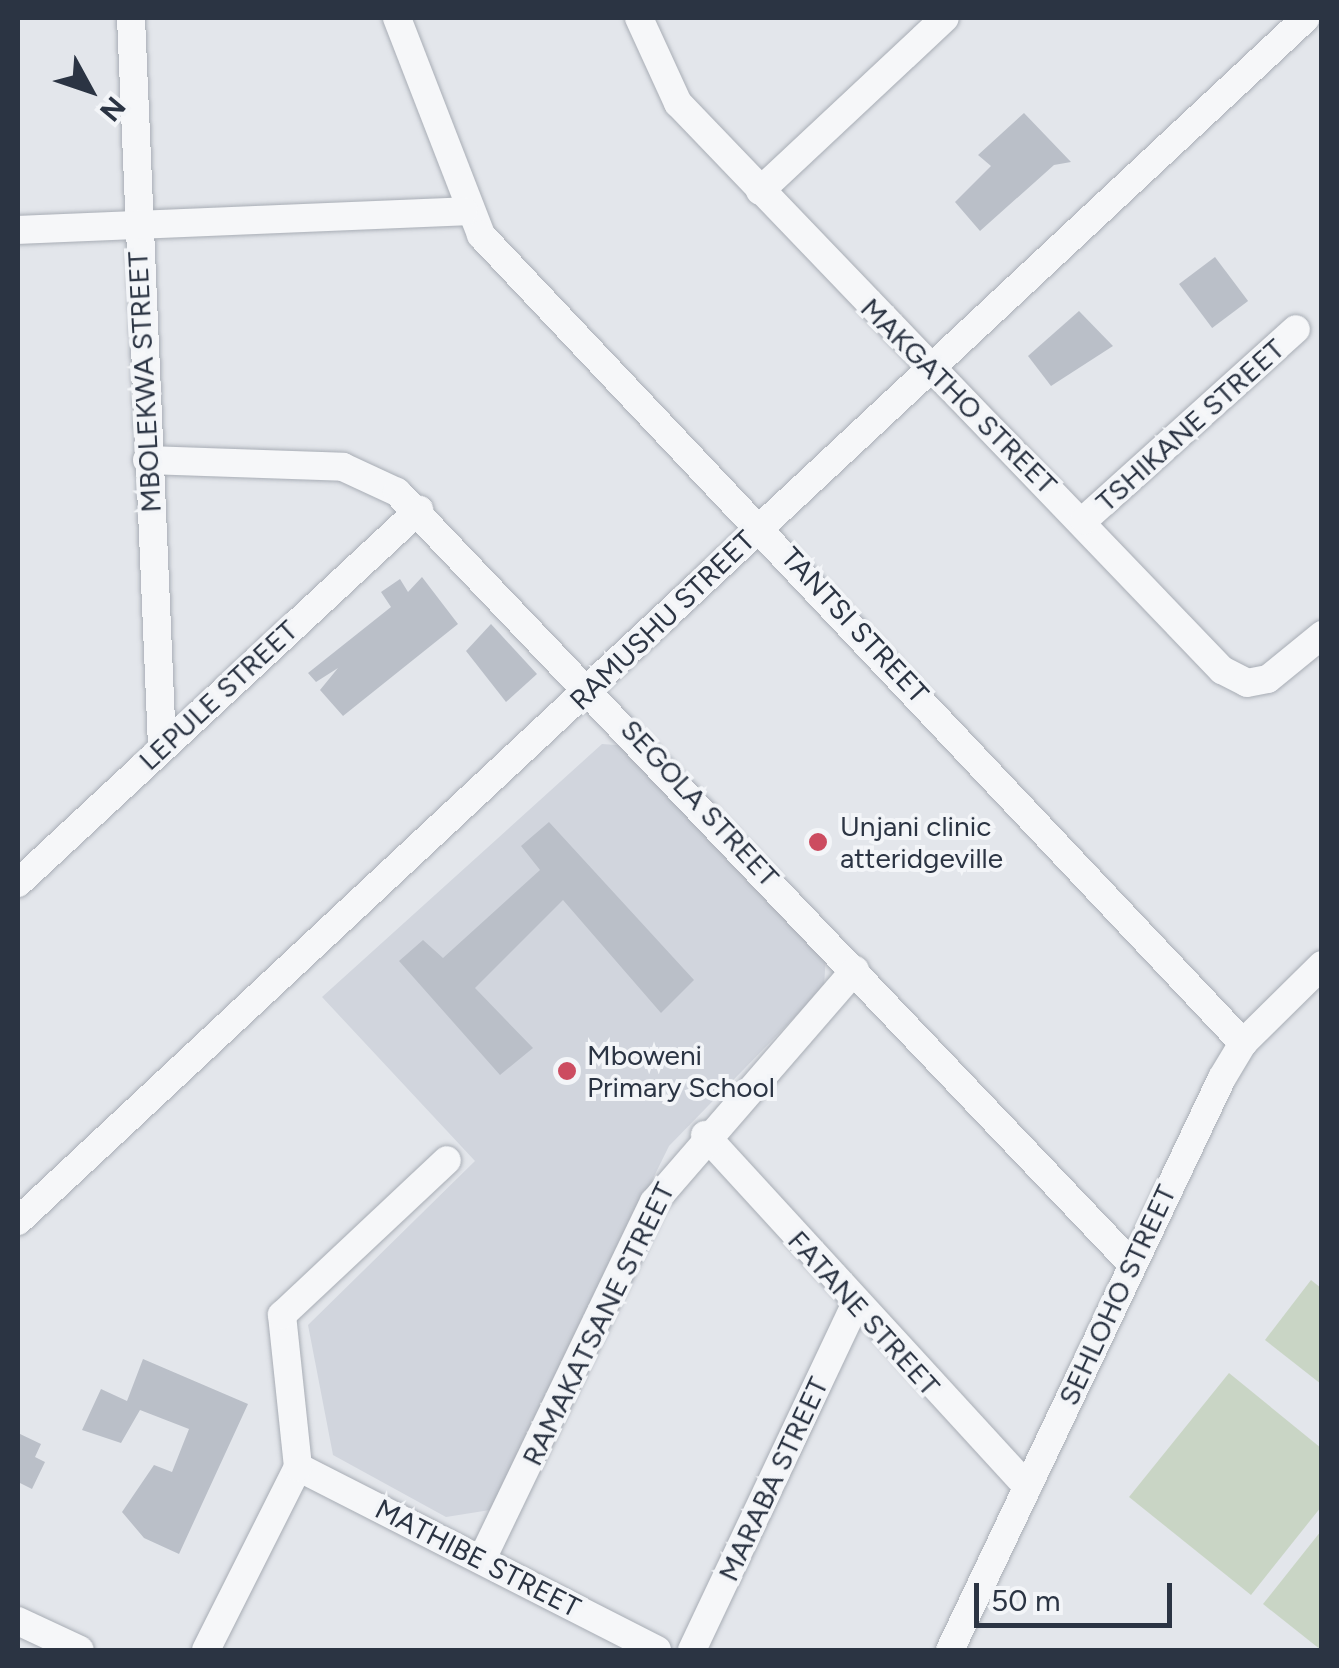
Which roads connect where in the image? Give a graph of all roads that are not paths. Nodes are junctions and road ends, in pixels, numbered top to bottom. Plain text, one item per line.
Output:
1 (131, 18) edge
2 (397, 18) edge
3 (638, 18) edge
4 (945, 18) edge
5 (1306, 18) edge
6 (760, 192) junction
7 (464, 211) junction
8 (138, 225) junction
9 (18, 230) edge
10 (1296, 330) dead end
11 (929, 370) junction
12 (148, 460) junction
13 (419, 510) junction
14 (1084, 520) junction
15 (761, 525) junction
16 (1322, 635) edge
17 (592, 687) junction
18 (162, 746) junction
19 (18, 882) edge
20 (1322, 965) edge
21 (855, 970) junction
22 (1243, 1043) junction
23 (706, 1135) junction
24 (447, 1160) dead end
25 (18, 1222) edge
26 (1131, 1263) junction
27 (854, 1308) junction
28 (298, 1467) junction
29 (1027, 1487) junction
30 (482, 1559) junction
31 (18, 1621) edge
32 (80, 1650) edge
33 (206, 1650) edge
34 (657, 1650) edge
35 (692, 1650) edge
36 (950, 1650) edge

1 - 8 street, MBOLEKWA STREET
2 - 7 street
3 - 6 street, MAKGATHO STREET
4 - 6 street
5 - 11 street, RAMUSHU STREET
6 - 11 street, MAKGATHO STREET
7 - 8 street
7 - 15 street, TANTSI STREET
8 - 9 street
8 - 12 street, MBOLEKWA STREET
10 - 14 street, TSHIKANE STREET
11 - 14 street, MAKGATHO STREET
11 - 15 street, RAMUSHU STREET
12 - 13 street, SEGOLA STREET
12 - 18 street, MBOLEKWA STREET
13 - 17 street, SEGOLA STREET
13 - 18 street, LEPULE STREET
14 - 16 street, MAKGATHO STREET
15 - 17 street, RAMUSHU STREET
15 - 22 street, TANTSI STREET
17 - 21 street, SEGOLA STREET
17 - 25 street, RAMUSHU STREET
18 - 19 street, LEPULE STREET
20 - 22 street, SEHLOHO STREET
21 - 23 street, RAMAKATSANE STREET
21 - 26 street, SEGOLA STREET
22 - 26 street, SEHLOHO STREET
23 - 27 street, FATANE STREET
23 - 30 street, RAMAKATSANE STREET
24 - 28 street
26 - 29 street, SEHLOHO STREET
27 - 29 street, FATANE STREET
27 - 35 street, MARABA STREET
28 - 30 street, MATHIBE STREET
28 - 33 street
29 - 36 street, SEHLOHO STREET
30 - 34 street, MATHIBE STREET
31 - 32 street

